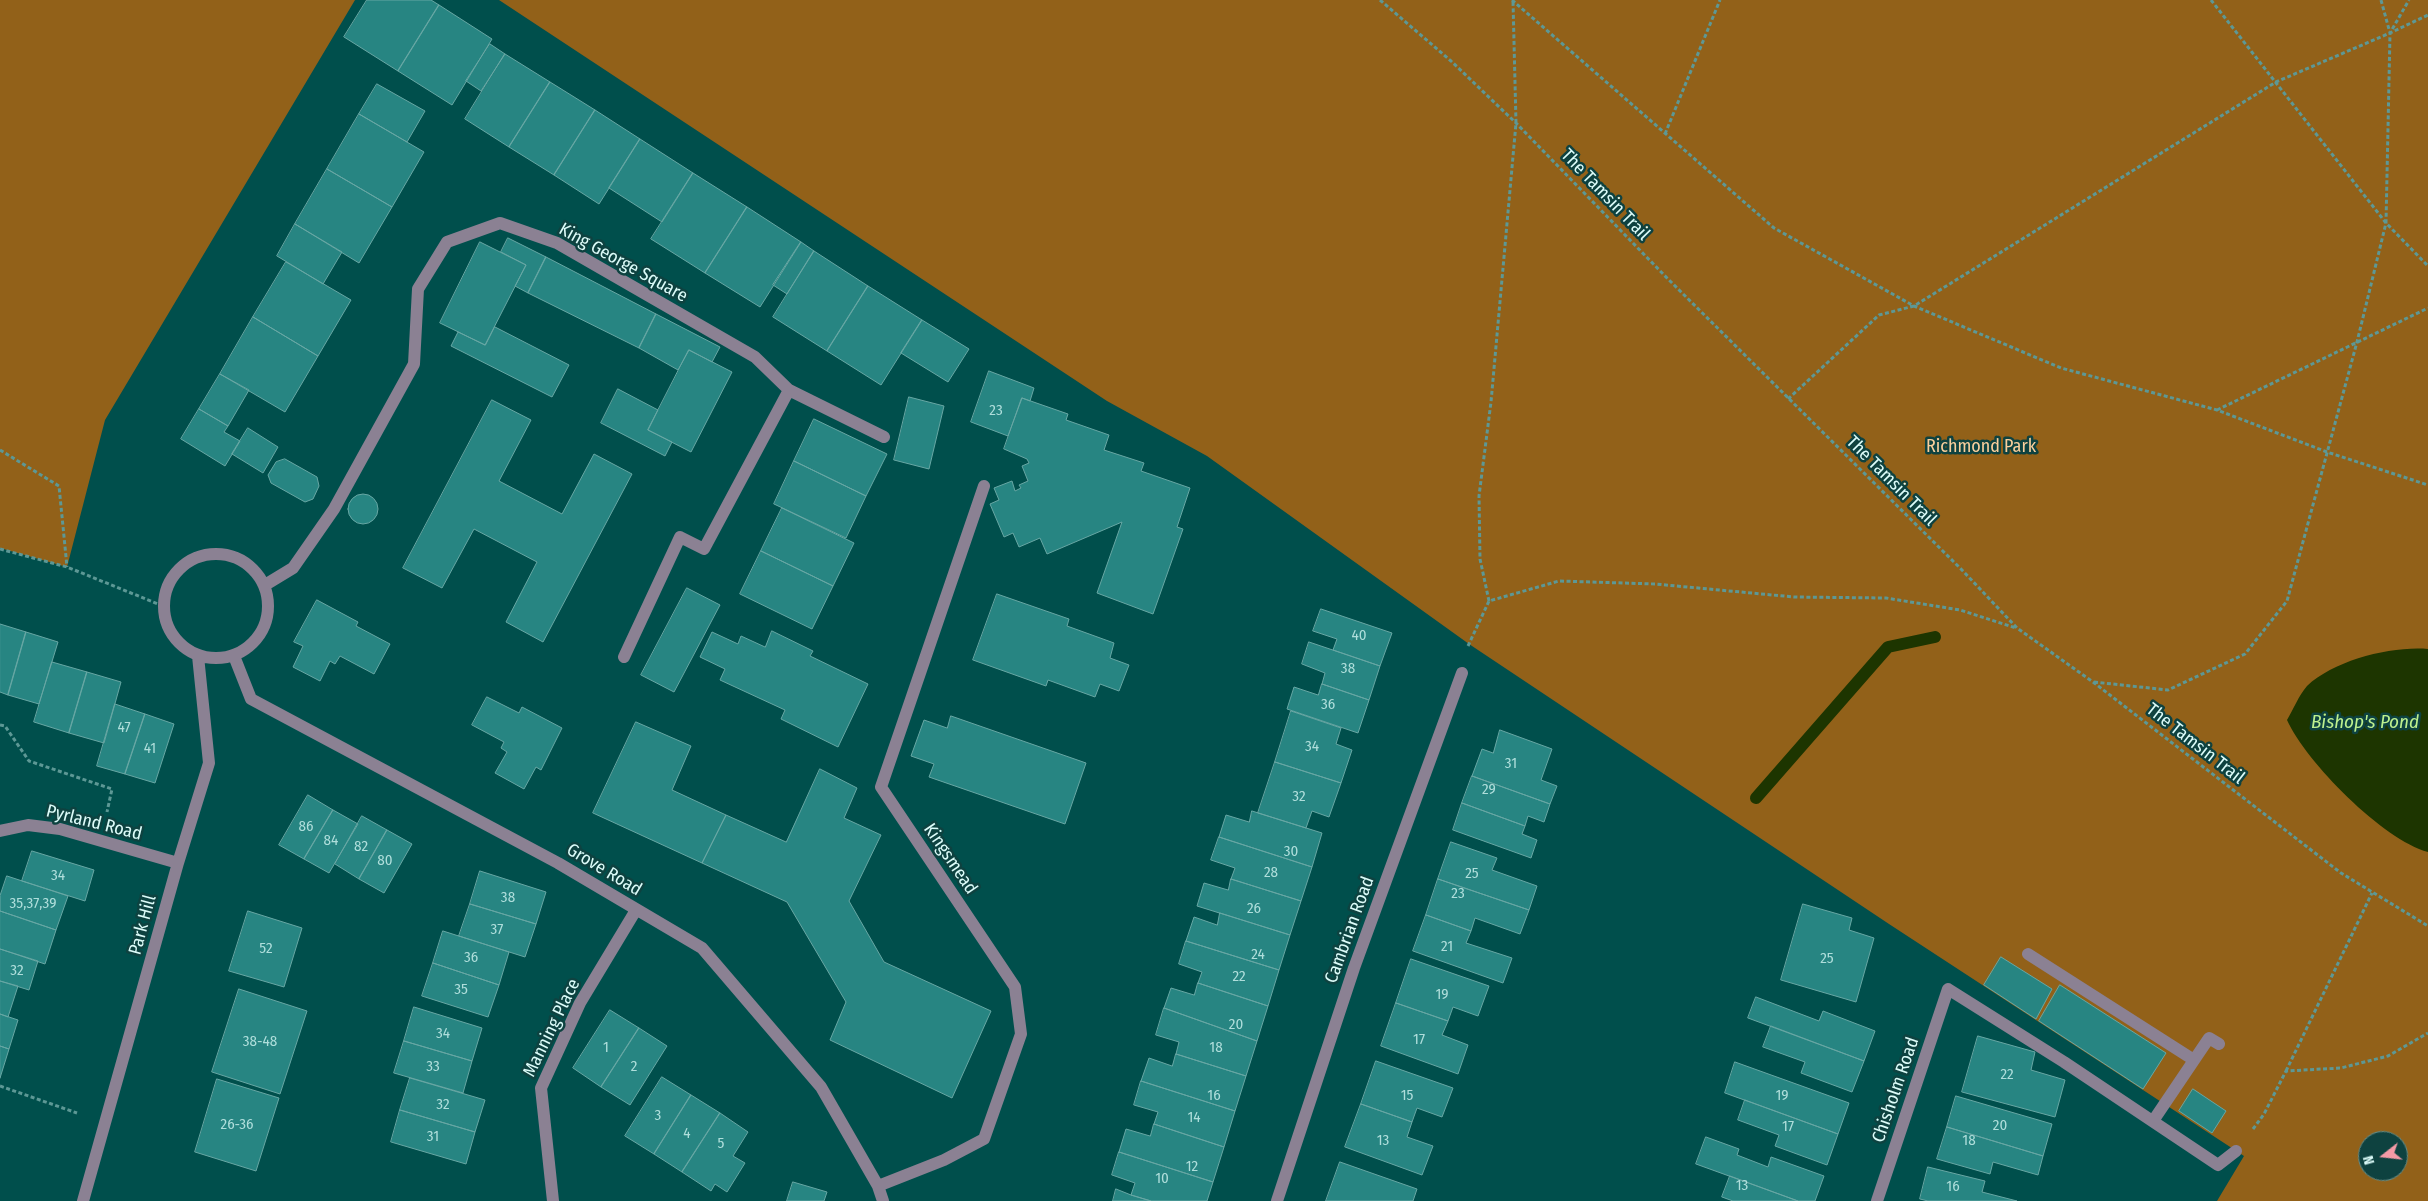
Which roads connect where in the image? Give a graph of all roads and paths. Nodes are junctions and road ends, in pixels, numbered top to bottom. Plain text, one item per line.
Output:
1 (1380, 0) edge
2 (1512, 0) edge
3 (1720, 0) edge
4 (2211, 0) edge
5 (2381, 0) edge
6 (2408, 0) edge
7 (2428, 15) edge
8 (2390, 33) junction
9 (2276, 82) junction
10 (1516, 123) junction
11 (1665, 134) junction
12 (2386, 223) junction
13 (2428, 266) edge
14 (1914, 306) junction
15 (2428, 308) edge
16 (2357, 342) junction
17 (789, 390) junction
18 (1788, 399) junction
19 (2217, 410) junction
20 (884, 437) dead end
21 (0, 450) edge
22 (2327, 452) junction
23 (2428, 485) edge
24 (984, 486) dead end
25 (0, 549) edge
26 (68, 567) junction
27 (265, 585) junction
28 (1489, 601) junction
29 (163, 606) junction
30 (2017, 628) junction
31 (198, 656) junction
32 (234, 656) junction
33 (624, 657) dead end
34 (1462, 673) joint
35 (2093, 682) junction
36 (0, 725) edge
37 (0, 831) edge
38 (99, 840) junction
39 (178, 863) junction
40 (2372, 893) junction
41 (636, 910) junction
42 (2428, 926) edge
43 (2028, 954) dead end
44 (2428, 1033) edge
45 (2218, 1044) dead end
46 (2194, 1060) junction
47 (2286, 1071) junction
48 (0, 1086) edge
49 (2153, 1121) junction
50 (106, 1123) junction
51 (2236, 1151) joint
52 (878, 1186) junction
53 (83, 1201) edge
54 (553, 1201) edge
55 (883, 1201) edge
56 (1277, 1201) edge
57 (1877, 1201) edge

1 - 10 path, The Tamsin Trail
2 - 10 path
2 - 11 path
3 - 11 path
4 - 9 path
5 - 8 path
6 - 8 path
7 - 8 path
8 - 9 path
8 - 12 path
9 - 12 path
9 - 14 path
10 - 18 path, The Tamsin Trail
10 - 28 path
11 - 14 path
12 - 13 path
12 - 16 path
14 - 18 path
14 - 19 path
15 - 16 path
16 - 19 path
16 - 22 path
17 - 20 street, King George Square
17 - 27 street, King George Square
17 - 33 street
18 - 30 path, The Tamsin Trail
19 - 22 path
21 - 26 path
22 - 23 path
22 - 35 path
24 - 52 street, Kingsmead
25 - 26 path
26 - 29 path
27 - 29 street
27 - 32 street
28 - 30 path
28 - 34 path
29 - 31 street
30 - 35 path, The Tamsin Trail
31 - 32 street
31 - 39 street, Park Hill
32 - 41 street, Grove Road
34 - 56 street, Cambrian Road
35 - 40 path, The Tamsin Trail
36 - 38 path
37 - 38 street, Pyrland Road
38 - 39 street, Pyrland Road
39 - 50 street, Park Hill
40 - 42 path, The Tamsin Trail
40 - 47 path
41 - 52 street, Grove Road
41 - 54 street, Manning Place
43 - 46 street
44 - 47 path
45 - 46 street
46 - 49 street
47 - 51 path
48 - 50 path
49 - 51 street
49 - 57 street, Chisholm Road
50 - 53 street, Park Hill
52 - 55 street, Grove Road

